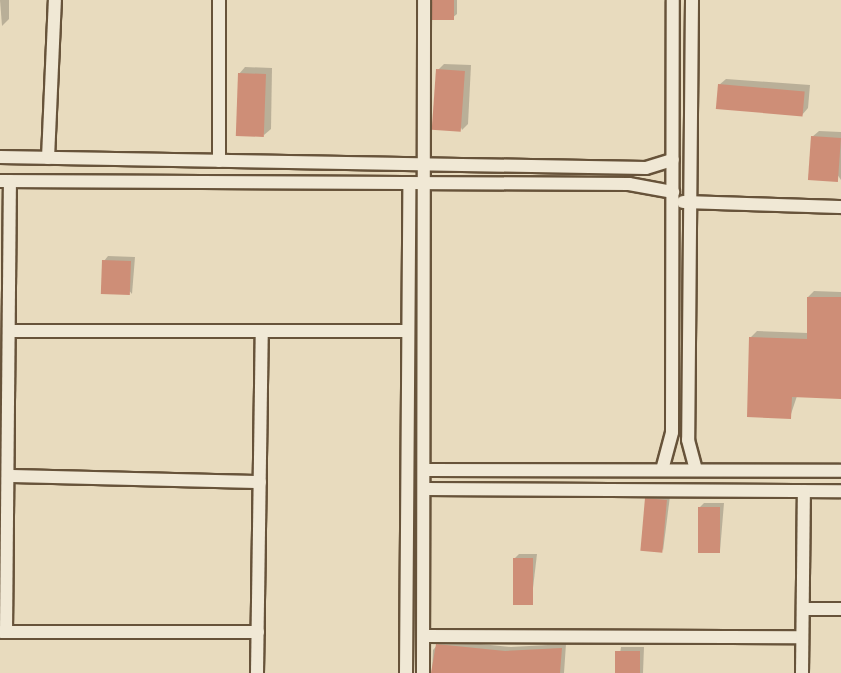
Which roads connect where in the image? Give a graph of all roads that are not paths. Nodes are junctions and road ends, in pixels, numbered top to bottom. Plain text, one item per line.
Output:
1 (55, 0) edge
2 (219, 0) edge
3 (424, 0) edge
4 (673, 0) edge
5 (692, 0) edge
6 (0, 157) edge
7 (48, 158) junction
8 (673, 160) junction
9 (219, 161) junction
10 (287, 162) junction
11 (422, 164) junction
12 (5, 181) edge
13 (286, 182) junction
14 (409, 183) junction
15 (422, 183) junction
16 (673, 197) junction
17 (690, 203) junction
18 (841, 207) edge
19 (9, 331) junction
20 (262, 331) junction
21 (408, 331) junction
22 (425, 470) junction
23 (662, 470) junction
24 (696, 470) junction
25 (841, 471) edge
26 (8, 476) junction
27 (260, 482) junction
28 (425, 489) junction
29 (804, 491) junction
30 (841, 491) edge
31 (803, 609) junction
32 (841, 609) edge
33 (3, 632) edge
34 (258, 632) junction
35 (424, 636) junction
36 (802, 637) junction
37 (257, 673) edge
38 (406, 673) edge
39 (423, 673) edge
40 (802, 673) edge

1 - 7 lane
2 - 9 lane
3 - 11 lane
4 - 8 lane
5 - 17 lane
6 - 7 lane
7 - 9 lane
8 - 11 lane
8 - 16 lane
9 - 10 lane
10 - 11 lane
10 - 13 lane
11 - 15 lane
12 - 13 lane
12 - 19 lane
13 - 14 lane
14 - 15 lane
14 - 21 lane
15 - 16 lane
15 - 22 lane
16 - 17 lane
16 - 23 lane
17 - 18 lane
17 - 24 lane
19 - 20 lane
19 - 26 lane
20 - 21 lane
20 - 27 lane
21 - 38 lane
22 - 23 lane
22 - 28 lane
23 - 24 lane
24 - 25 lane
26 - 27 lane
26 - 33 lane
27 - 34 lane
28 - 29 lane
28 - 35 lane
29 - 30 lane
29 - 31 lane
31 - 32 lane
31 - 36 lane
33 - 34 lane
34 - 37 lane
35 - 36 lane
35 - 39 lane
36 - 40 lane

